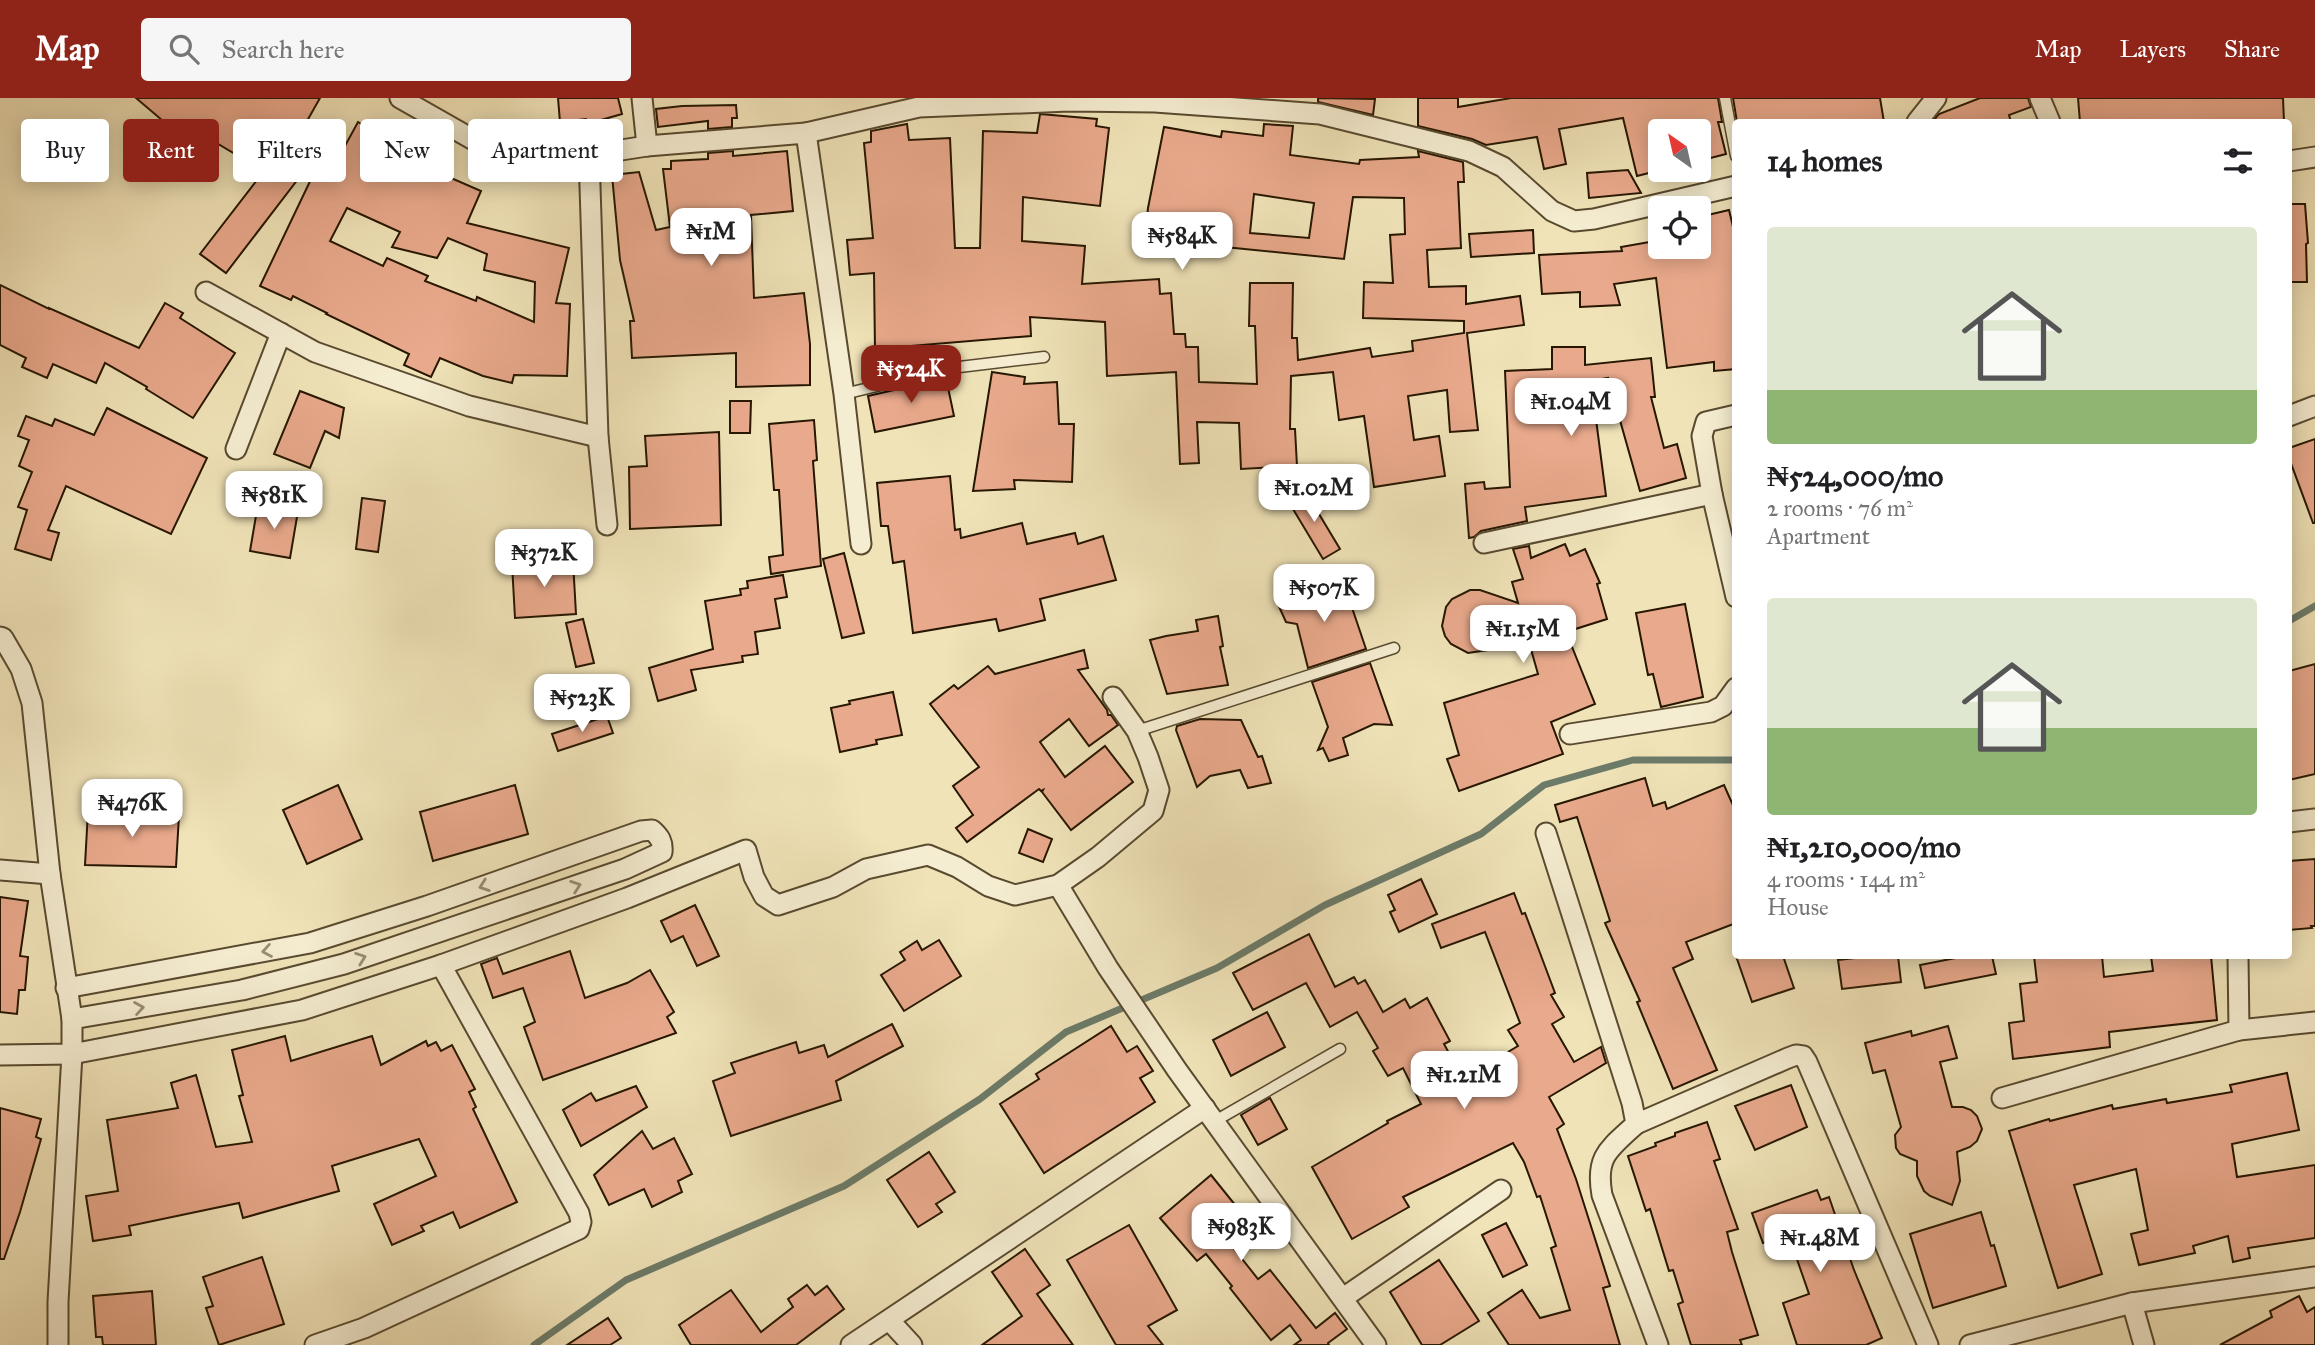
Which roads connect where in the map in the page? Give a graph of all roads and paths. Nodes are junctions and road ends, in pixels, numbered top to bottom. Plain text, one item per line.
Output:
1 (400, 98) edge
2 (642, 98) edge
3 (1725, 98) edge
4 (1936, 98) edge
5 (2040, 98) edge
6 (919, 102) edge
7 (1919, 119) edge
8 (2049, 119) edge
9 (806, 132) junction
10 (1732, 135) edge
11 (468, 137) edge
12 (647, 146) junction
13 (623, 150) edge
14 (2315, 157) edge
15 (2292, 161) edge
16 (590, 182) edge
17 (1732, 187) edge
18 (206, 292) dead end
19 (281, 333) junction
20 (1044, 357) dead end
21 (844, 394) junction
22 (2315, 406) edge
23 (2292, 415) edge
24 (1732, 416) edge
25 (598, 437) junction
26 (236, 449) dead end
27 (1712, 494) junction
28 (607, 525) dead end
29 (1484, 543) dead end
30 (861, 544) dead end
31 (1732, 580) edge
32 (0, 637) edge
33 (1394, 648) dead end
34 (1732, 694) edge
35 (1113, 696) dead end
36 (1137, 731) junction
37 (1570, 734) dead end
38 (2315, 819) edge
39 (2292, 822) edge
40 (1546, 833) dead end
41 (0, 870) edge
42 (50, 874) junction
43 (1058, 885) junction
44 (2238, 959) edge
45 (442, 965) junction
46 (66, 988) junction
47 (72, 1019) junction
48 (2315, 1022) edge
49 (2239, 1030) junction
50 (1340, 1049) dead end
51 (72, 1054) junction
52 (0, 1055) edge
53 (2002, 1098) dead end
54 (1210, 1115) junction
55 (1636, 1124) junction
56 (1501, 1190) dead end
57 (2315, 1277) edge
58 (1343, 1298) junction
59 (2132, 1303) junction
60 (889, 1320) junction
61 (58, 1345) edge
62 (315, 1345) edge
63 (851, 1345) edge
64 (912, 1345) edge
65 (1376, 1345) edge
66 (1658, 1345) edge
67 (1928, 1345) edge
68 (1970, 1345) edge
69 (2144, 1345) edge

1 - 11 street
2 - 12 street
3 - 10 lane
4 - 7 street
5 - 8 street
6 - 9 street
6 - 17 street
9 - 12 street
9 - 21 street
12 - 13 street
14 - 15 street
16 - 25 street
18 - 19 street
19 - 25 street
19 - 26 street
20 - 21 lane
21 - 30 street
22 - 23 street
24 - 27 street
25 - 28 street
27 - 29 street
27 - 31 street
32 - 42 street
33 - 36 lane
34 - 37 street
35 - 36 street
36 - 43 street
38 - 39 street
40 - 55 street
41 - 42 street
42 - 46 street
43 - 45 street
43 - 54 street
44 - 49 street
45 - 51 street
45 - 62 street
46 - 47 street
47 -> 46 street
47 - 51 street
48 - 49 street
49 - 53 street
50 - 54 lane
51 - 52 street
51 - 61 street
54 - 58 street
54 - 60 street
55 - 66 street
55 - 67 street
56 - 58 street
57 - 59 street
58 - 65 street
59 - 68 street
59 - 69 street
60 - 63 street
60 - 64 street

